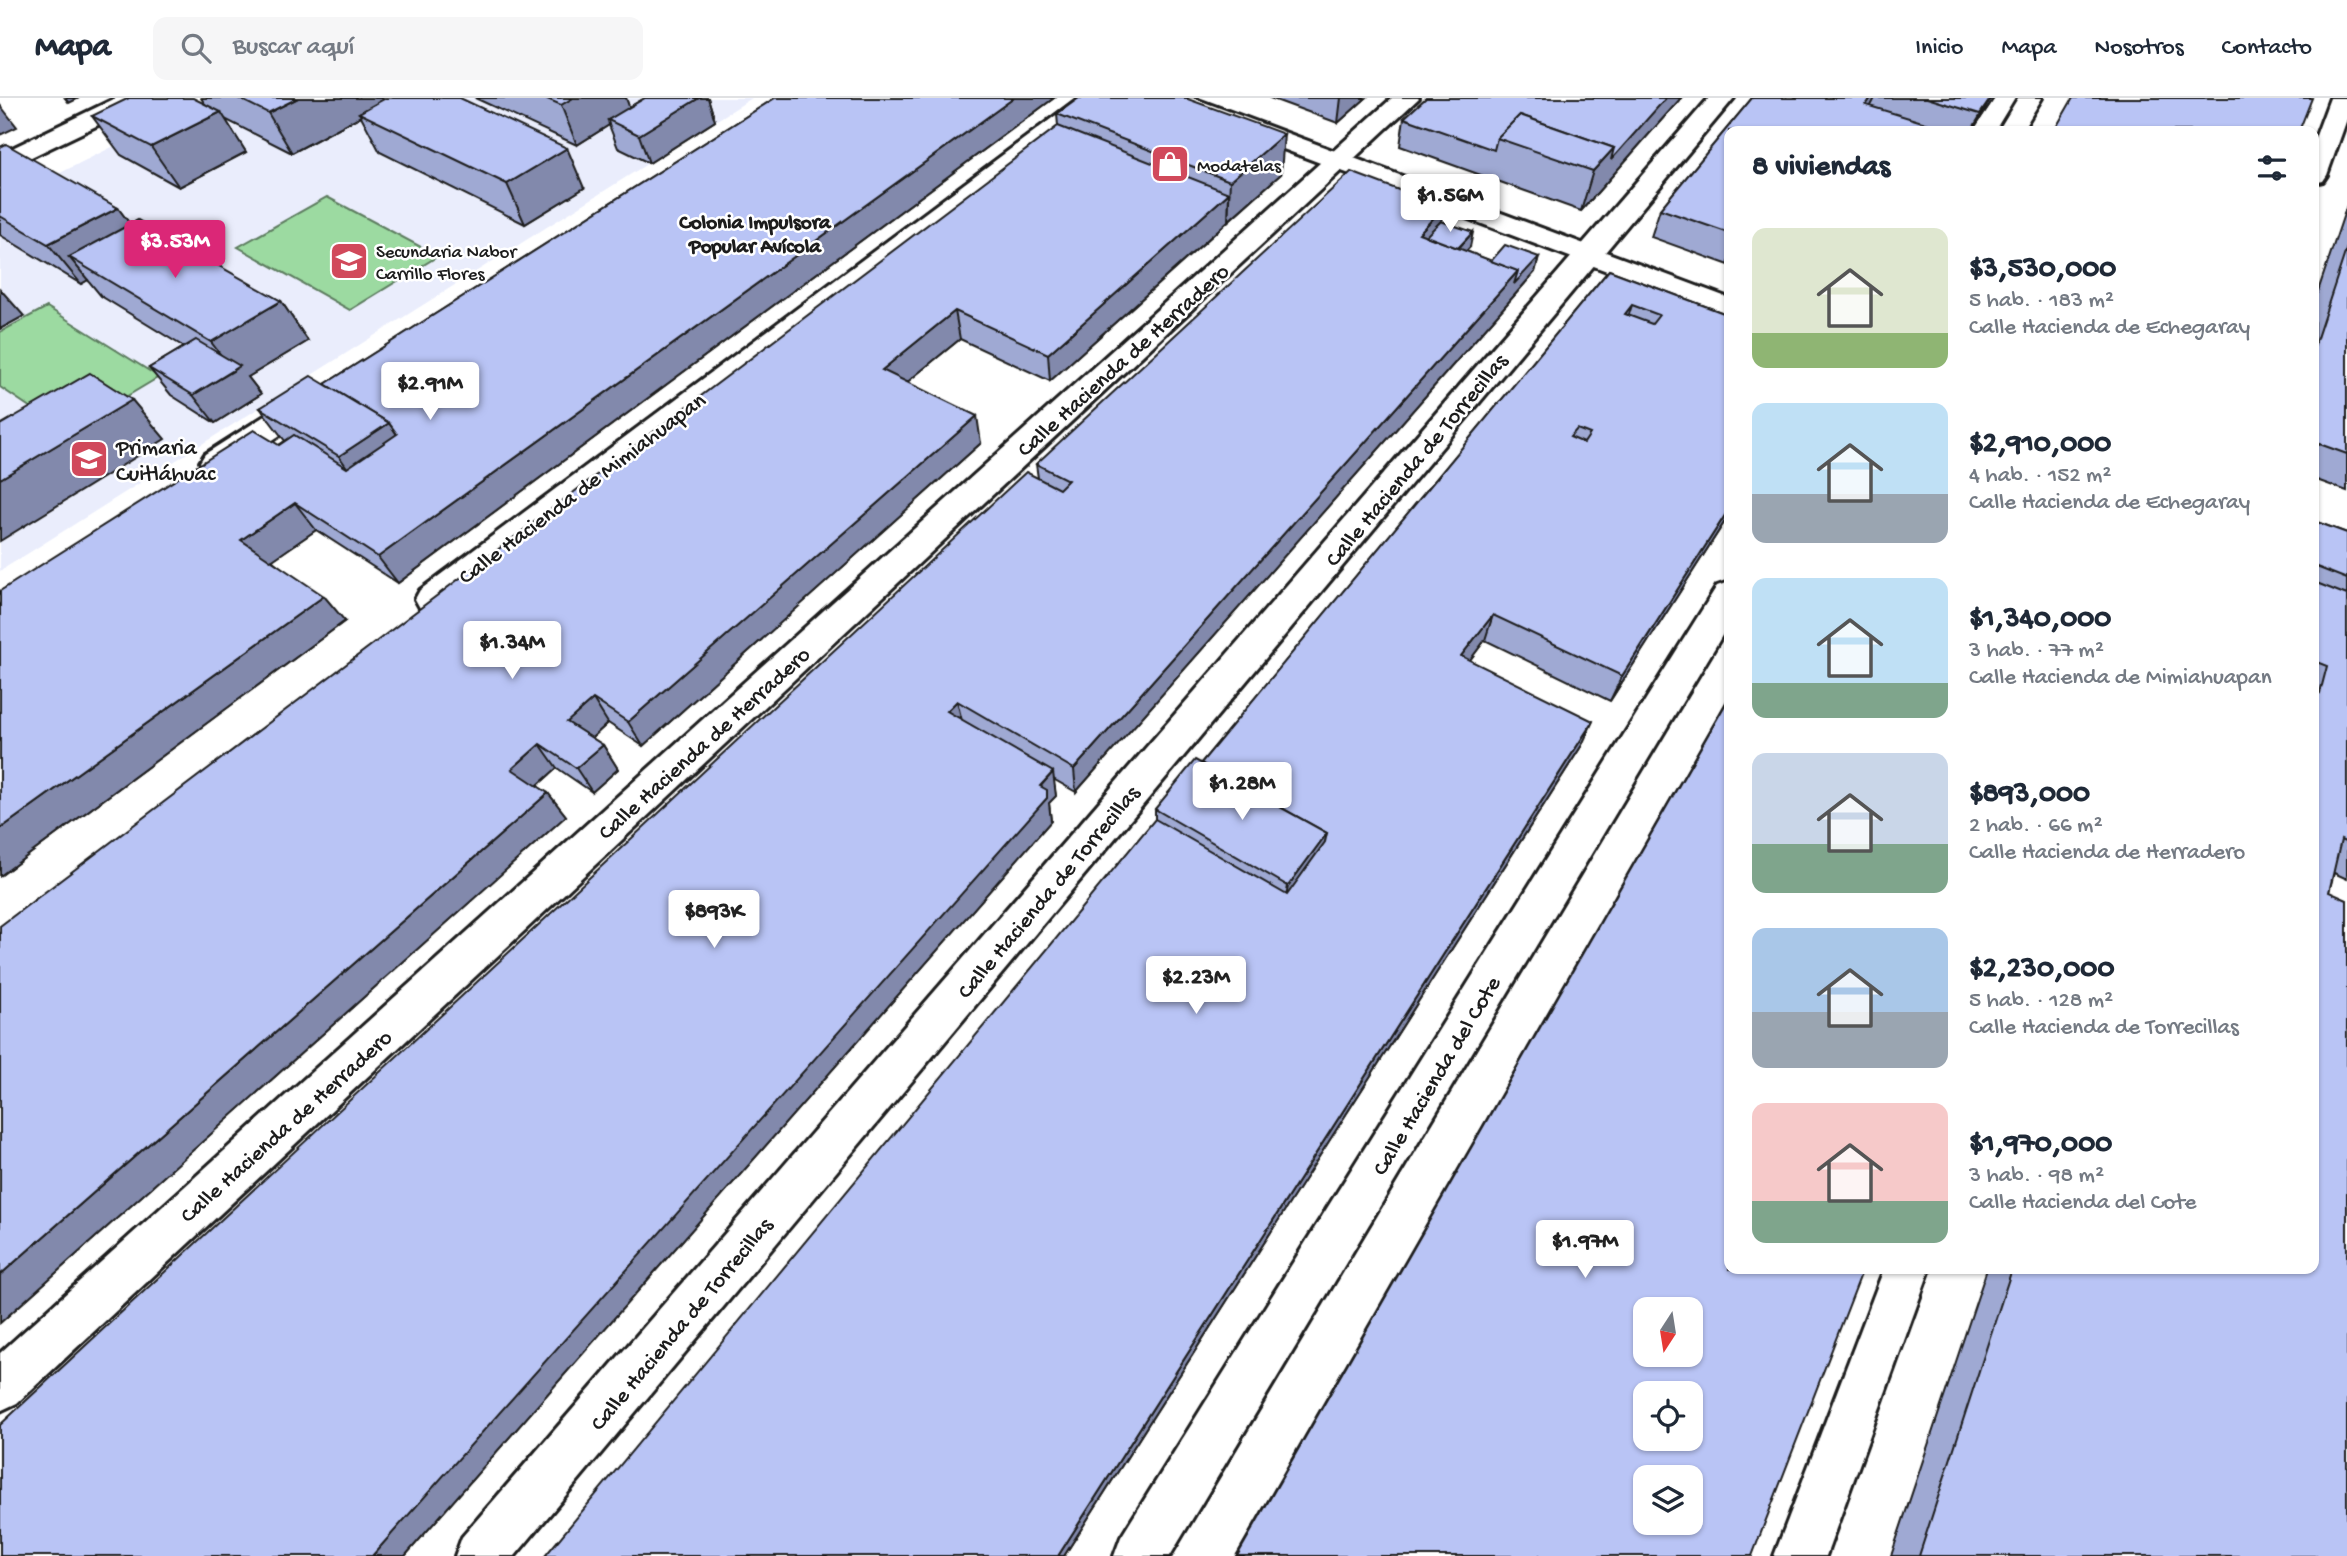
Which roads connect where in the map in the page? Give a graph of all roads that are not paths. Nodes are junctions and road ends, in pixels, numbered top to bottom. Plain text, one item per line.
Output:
1 (135, 98) edge
2 (1095, 98) edge
3 (1170, 98) edge
4 (1407, 98) edge
5 (1723, 98) edge
6 (2030, 98) edge
7 (2342, 98) edge
8 (2013, 126) edge
9 (1338, 161) junction
10 (2319, 161) edge
11 (0, 164) edge
12 (1589, 255) junction
13 (1724, 306) edge
14 (340, 382) edge
15 (188, 480) edge
16 (1724, 602) edge
17 (409, 617) edge
18 (1905, 1274) edge
19 (0, 1386) edge
20 (481, 1556) edge
21 (1140, 1556) edge
22 (1800, 1556) edge

1 - 11 street
2 - 17 street, Calle Hacienda de Mimiahuapan
3 - 9 street
4 - 9 street, Calle Hacienda de Herradero
5 - 12 street, Calle Hacienda de Torrecillas
6 - 8 street
7 - 10 street
9 - 12 street
9 - 19 street, Calle Hacienda de Herradero
12 - 13 street
12 - 20 street, Calle Hacienda de Torrecillas
14 - 15 street
16 - 21 street, Calle Hacienda del Cote
18 - 22 street

